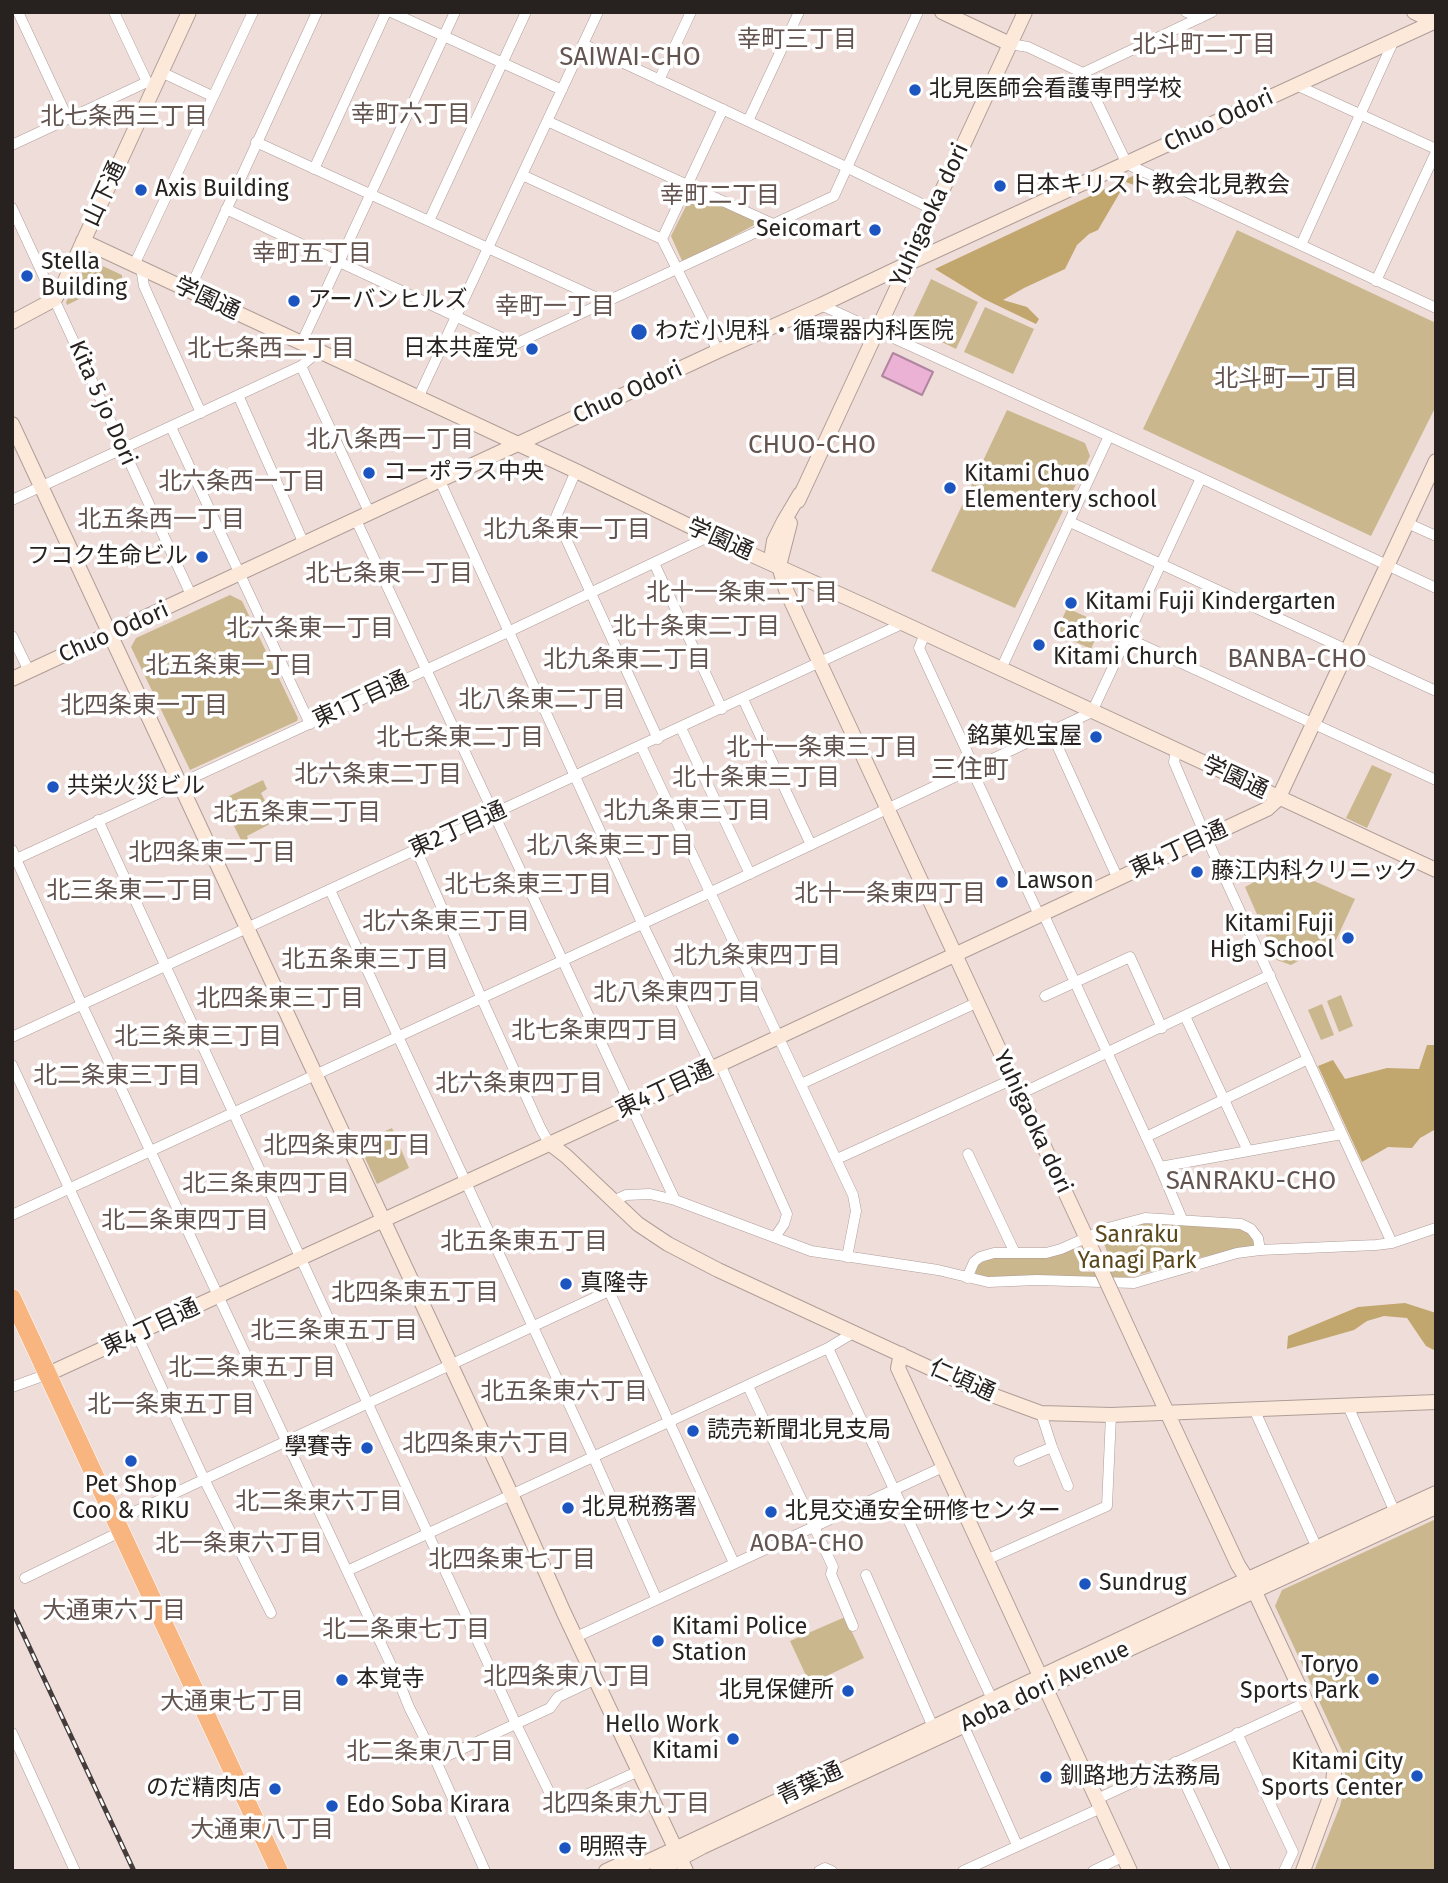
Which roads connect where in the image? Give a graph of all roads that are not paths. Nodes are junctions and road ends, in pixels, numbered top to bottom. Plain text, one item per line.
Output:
1 (18, 12) edge
2 (114, 12) edge
3 (189, 12) edge
4 (253, 12) edge
5 (317, 12) edge
6 (386, 12) edge
7 (391, 12) edge
8 (454, 12) edge
9 (526, 12) edge
10 (598, 12) edge
11 (691, 12) edge
12 (799, 12) edge
13 (918, 12) edge
14 (942, 12) edge
15 (1025, 12) edge
16 (1186, 12) edge
17 (1212, 12) edge
18 (1413, 12) edge
19 (1200, 18) junction
20 (1435, 22) edge
21 (443, 36) junction
22 (1395, 40) junction
23 (583, 44) junction
24 (1010, 44) junction
25 (502, 63) junction
26 (1083, 73) junction
27 (659, 79) junction
28 (155, 80) junction
29 (1296, 85) junction
30 (562, 90) junction
31 (212, 96) junction
32 (723, 109) junction
33 (1361, 115) junction
34 (68, 119) junction
35 (547, 121) junction
36 (748, 121) junction
37 (256, 142) junction
38 (12, 145) edge
39 (1436, 151) edge
40 (1127, 164) junction
41 (846, 166) junction
42 (314, 169) junction
43 (522, 175) junction
44 (689, 184) junction
45 (370, 194) junction
46 (12, 208) edge
47 (226, 209) junction
48 (932, 209) junction
49 (429, 221) junction
50 (773, 224) junction
51 (662, 239) junction
52 (83, 241) junction
53 (1301, 245) junction
54 (489, 247) junction
55 (338, 262) junction
56 (907, 264) junction
57 (137, 267) junction
58 (678, 270) junction
59 (1376, 281) junction
60 (189, 291) junction
61 (55, 299) junction
62 (606, 302) junction
63 (821, 305) junction
64 (1436, 308) edge
65 (456, 317) junction
66 (12, 322) edge
67 (875, 331) junction
68 (301, 344) junction
69 (718, 351) junction
70 (318, 352) junction
71 (301, 366) junction
72 (239, 395) junction
73 (418, 398) junction
74 (201, 413) junction
75 (12, 424) edge
76 (170, 427) junction
77 (1108, 438) junction
78 (519, 444) junction
79 (122, 449) junction
80 (1436, 461) edge
81 (576, 471) junction
82 (1200, 478) junction
83 (440, 481) junction
84 (42, 486) junction
85 (1430, 489) edge
86 (12, 500) edge
87 (363, 517) junction
88 (1070, 522) junction
89 (1407, 523) junction
90 (709, 536) junction
91 (1436, 536) edge
92 (304, 544) junction
93 (654, 563) junction
94 (1161, 563) junction
95 (779, 566) junction
96 (1387, 566) junction
97 (239, 574) junction
98 (1436, 588) edge
99 (592, 593) junction
100 (192, 597) junction
101 (904, 623) junction
102 (508, 632) junction
103 (111, 634) junction
104 (925, 634) junction
105 (12, 636) edge
106 (1127, 638) junction
107 (1348, 650) junction
108 (819, 664) junction
109 (1001, 669) junction
110 (426, 670) junction
111 (29, 671) junction
112 (12, 679) edge
113 (1436, 691) edge
114 (743, 699) junction
115 (722, 709) junction
116 (1092, 712) junction
117 (310, 724) junction
118 (1313, 724) junction
119 (681, 728) junction
120 (1051, 732) junction
121 (658, 739) junction
122 (641, 746) junction
123 (1176, 751) junction
124 (973, 769) junction
125 (575, 776) junction
126 (1436, 780) edge
127 (181, 783) junction
128 (1278, 799) junction
129 (887, 808) junction
130 (494, 814) junction
131 (98, 820) junction
132 (1206, 837) junction
133 (811, 845) junction
134 (416, 849) junction
135 (14, 857) edge
136 (1436, 870) edge
137 (750, 874) junction
138 (1118, 879) junction
139 (330, 890) junction
140 (709, 893) junction
141 (1041, 914) junction
142 (642, 923) junction
143 (248, 928) junction
144 (954, 955) junction
145 (562, 960) junction
146 (165, 967) junction
147 (1270, 975) junction
148 (1074, 982) junction
149 (1045, 996) dead end
150 (481, 997) junction
151 (976, 1003) junction
152 (82, 1005) junction
153 (1185, 1016) junction
154 (1162, 1028) junction
155 (397, 1035) junction
156 (12, 1037) edge
157 (778, 1038) junction
158 (1107, 1053) junction
159 (1308, 1059) junction
160 (12, 1065) edge
161 (716, 1066) junction
162 (315, 1075) junction
163 (1013, 1079) junction
164 (801, 1084) junction
165 (1020, 1094) junction
166 (1224, 1100) junction
167 (630, 1106) junction
168 (233, 1112) junction
169 (1342, 1133) junction
170 (1146, 1137) junction
171 (549, 1143) junction
172 (150, 1150) junction
173 (1248, 1151) junction
174 (968, 1154) dead end
175 (837, 1159) junction
176 (1160, 1167) junction
177 (466, 1182) junction
178 (69, 1188) junction
179 (675, 1200) junction
180 (613, 1201) junction
181 (12, 1215) edge
182 (383, 1219) junction
183 (1182, 1219) junction
184 (1436, 1228) edge
185 (775, 1237) junction
186 (1086, 1237) junction
187 (1392, 1243) junction
188 (1260, 1250) junction
189 (1016, 1253) junction
190 (847, 1257) junction
191 (302, 1258) junction
192 (967, 1278) junction
193 (219, 1296) junction
194 (12, 1298) edge
195 (533, 1327) junction
196 (853, 1332) junction
197 (136, 1335) junction
198 (828, 1348) junction
199 (901, 1354) junction
200 (451, 1366) junction
201 (48, 1374) junction
202 (748, 1386) junction
203 (12, 1387) edge
204 (1436, 1402) edge
205 (368, 1404) junction
206 (1348, 1406) junction
207 (1254, 1409) junction
208 (1041, 1413) junction
209 (1169, 1413) junction
210 (1111, 1415) junction
211 (670, 1421) junction
212 (286, 1441) junction
213 (1052, 1447) junction
214 (593, 1455) junction
215 (1019, 1461) dead end
216 (943, 1467) junction
217 (204, 1479) junction
218 (1068, 1486) dead end
219 (895, 1489) junction
220 (1436, 1493) edge
221 (511, 1494) junction
222 (1436, 1507) edge
223 (1397, 1518) junction
224 (119, 1526) junction
225 (814, 1527) junction
226 (428, 1532) junction
227 (1317, 1548) junction
228 (986, 1560) junction
229 (734, 1563) junction
230 (347, 1571) junction
231 (866, 1575) dead end
232 (25, 1578) dead end
233 (1250, 1585) junction
234 (656, 1598) junction
235 (271, 1613) dead end
236 (853, 1626) dead end
237 (576, 1637) junction
238 (596, 1679) junction
239 (1042, 1682) junction
240 (992, 1699) junction
241 (1307, 1702) junction
242 (961, 1720) junction
243 (516, 1724) junction
244 (933, 1727) junction
245 (1237, 1733) junction
246 (12, 1734) edge
247 (436, 1761) junction
248 (1175, 1762) junction
249 (639, 1771) junction
250 (1099, 1803) junction
251 (1017, 1845) junction
252 (1124, 1856) junction
253 (681, 1859) edge
254 (75, 1871) edge
255 (279, 1871) edge
256 (485, 1871) edge
257 (606, 1871) edge
258 (628, 1871) edge
259 (657, 1871) edge
260 (819, 1871) edge
261 (832, 1871) edge
262 (963, 1871) edge
263 (1093, 1871) edge
264 (1130, 1871) edge
265 (1226, 1871) edge
266 (1284, 1871) edge
267 (1303, 1871) edge

1 - 34 street
2 - 28 street
3 - 28 street, 山下通
4 - 31 street
5 - 37 street
6 - 42 street
7 - 21 street
8 - 21 street
9 - 25 street
10 - 23 street
11 - 27 street
12 - 36 street
13 - 41 street
14 - 24 street
15 - 24 street, Yuhigaoka dori
16 - 19 street
17 - 19 street
18 - 20 street
19 - 26 street
20 - 22 street, Chuo Odori
21 - 25 street
21 - 45 street
22 - 29 street, Chuo Odori
22 - 33 street
23 - 27 street
23 - 30 street
24 - 26 street
24 - 48 street, Yuhigaoka dori
25 - 30 street
25 - 49 street
26 - 40 street
27 - 32 street
28 - 31 street
28 - 34 street
28 - 52 street, 山下通
29 - 33 street
29 - 40 street, Chuo Odori
30 - 35 street
31 - 57 street
32 - 36 street
32 - 44 street
33 - 39 street
33 - 53 street
34 - 38 street
35 - 43 street
35 - 44 street
36 - 41 street
37 - 42 street
37 - 47 street
39 - 59 street
40 - 53 street
40 - 56 street, Chuo Odori
41 - 48 street
41 - 50 street
42 - 45 street
43 - 51 street
43 - 54 street
44 - 50 street
44 - 51 street
45 - 49 street
45 - 55 street
46 - 61 street, Kita 5 jo Dori
47 - 55 street
47 - 60 street
48 - 56 street, Yuhigaoka dori
49 - 54 street
50 - 58 street
51 - 58 street
52 - 57 street, 学園通
52 - 61 street, 山下通
53 - 59 street
54 - 62 street
54 - 65 street
55 - 65 street
55 - 68 street
56 - 63 street, Chuo Odori
56 - 67 street, Yuhigaoka dori
57 - 60 street, 学園通
57 - 74 street
58 - 62 street
58 - 69 street
59 - 64 street
60 - 68 street, 学園通
61 - 66 street
61 - 79 street, Kita 5 jo Dori
62 - 65 street
63 - 67 street
63 - 69 street, Chuo Odori
65 - 73 street
67 - 77 street
67 - 95 street, Yuhigaoka dori
68 - 70 street, 学園通
69 - 78 street, Chuo Odori
70 - 71 street
70 - 73 street, 学園通
71 - 72 street
71 - 87 street
72 - 74 street
72 - 92 street
73 - 78 street, 学園通
74 - 76 street
75 - 84 street
76 - 79 street
76 - 97 street
77 - 82 street
77 - 88 street
78 - 81 street, 学園通
78 - 83 street, Chuo Odori
79 - 84 street
79 - 100 street, Kita 5 jo Dori
80 - 85 street
81 - 90 street, 学園通
81 - 99 street
82 - 94 street
82 - 96 street
83 - 87 street, Chuo Odori
83 - 102 street
84 - 86 street
84 - 103 street
85 - 89 street
87 - 92 street, Chuo Odori
87 - 110 street
88 - 94 street
88 - 109 street
89 - 91 street
89 - 96 street
90 - 93 street, 東1丁目通
90 - 95 street, 学園通
92 - 97 street, Chuo Odori
93 - 99 street, 東1丁目通
93 - 115 street
94 - 106 street
94 - 107 street
95 - 101 street, 学園通
95 - 108 street, Yuhigaoka dori
96 - 98 street
96 - 107 street
97 - 100 street, Chuo Odori
97 - 117 street
99 - 102 street, 東1丁目通
99 - 121 street
100 - 103 street, Chuo Odori
101 - 104 street, 学園通
101 - 108 street, 東2丁目通
102 - 110 street, 東1丁目通
102 - 125 street
103 - 111 street, Chuo Odori
103 - 127 street
104 - 109 street, 学園通
104 - 124 street
105 - 111 street
106 - 116 street
106 - 118 street
107 - 113 street
107 - 118 street
108 - 114 street, 東2丁目通
108 - 129 street, Yuhigaoka dori
109 - 116 street, 学園通
110 - 117 street, 東1丁目通
110 - 130 street
111 - 112 street, Chuo Odori
114 - 115 street, 東2丁目通
114 - 133 street
115 - 119 street, 東2丁目通
116 - 120 street
116 - 123 street, 学園通
117 - 127 street, 東1丁目通
118 - 126 street
118 - 128 street
119 - 121 street, 東2丁目通
119 - 137 street
120 - 124 street
120 - 138 street
121 - 122 street, 東2丁目通
122 - 125 street, 東2丁目通
122 - 140 street
123 - 128 street, 学園通
123 - 132 street
124 - 129 street
124 - 141 street
125 - 130 street, 東2丁目通
125 - 142 street
127 - 131 street, 東1丁目通
127 - 143 street
128 - 132 street, 東4丁目通
128 - 136 street, 学園通
129 - 133 street
129 - 144 street, Yuhigaoka dori
130 - 134 street, 東2丁目通
130 - 145 street
131 - 135 street, 東1丁目通
131 - 146 street
132 - 138 street, 東4丁目通
132 - 147 street
133 - 137 street
134 - 139 street, 東2丁目通
134 - 150 street
135 - 152 street
137 - 140 street
138 - 141 street, 東4丁目通
139 - 143 street, 東2丁目通
139 - 155 street
140 - 142 street
140 - 157 street
141 - 144 street, 東4丁目通
141 - 148 street
142 - 145 street
142 - 161 street
143 - 146 street, 東2丁目通
143 - 162 street
144 - 151 street, Yuhigaoka dori
144 - 157 street, 東4丁目通
145 - 150 street
145 - 167 street
146 - 152 street, 東2丁目通
146 - 168 street
147 - 153 street
147 - 159 street
148 - 149 street
148 - 154 street
148 - 158 street
150 - 155 street
150 - 171 street
151 - 163 street, Yuhigaoka dori
151 - 164 street
152 - 156 street, 東2丁目通
152 - 172 street
153 - 154 street
153 - 166 street
154 - 158 street
155 - 162 street
155 - 177 street
157 - 161 street, 東4丁目通
157 - 164 street
158 - 165 street
158 - 170 street
159 - 166 street
159 - 169 street
160 - 178 street
161 - 167 street, 東4丁目通
161 - 185 street
162 - 168 street
162 - 182 street
163 - 165 street, Yuhigaoka dori
163 - 175 street
164 - 175 street
165 - 186 street, Yuhigaoka dori
166 - 170 street
166 - 173 street
167 - 171 street, 東4丁目通
167 - 179 street
168 - 172 street
168 - 191 street
169 - 173 street
169 - 187 street
170 - 176 street
171 - 177 street, 東4丁目通
171 - 180 street, 仁頃通
172 - 178 street
172 - 193 street
173 - 176 street
174 - 189 street
175 - 190 street
176 - 183 street
177 - 182 street, 東4丁目通
177 - 195 street
178 - 181 street
178 - 197 street
179 - 180 street
179 - 185 street
180 - 196 street, 仁頃通
182 - 191 street, 東4丁目通
182 - 200 street
183 - 186 street
183 - 188 street
184 - 187 street
185 - 190 street
186 - 189 street
186 - 209 street, Yuhigaoka dori, bridge
187 - 188 street
188 - 192 street
189 - 192 street
190 - 192 street
191 - 193 street, 東4丁目通
191 - 205 street
193 - 197 street, 東4丁目通
193 - 212 street
194 - 201 highway
195 - 200 street
195 - 211 street
195 - 214 street
196 - 198 street
196 - 199 street, 仁頃通
197 - 201 street, 東4丁目通
197 - 217 street
198 - 202 street
198 - 219 street
199 - 208 street, 仁頃通
199 - 216 street
200 - 205 street
200 - 221 street
201 - 203 street
201 - 224 highway
202 - 211 street
202 - 225 street
204 - 206 street, 仁頃通
205 - 212 street
205 - 226 street
206 - 207 street, 仁頃通
206 - 223 street
207 - 209 street, 仁頃通
207 - 227 street
208 - 210 street, 仁頃通
208 - 213 street
209 - 210 street, 仁頃通
209 - 233 street, Yuhigaoka dori
210 - 228 street
211 - 214 street
211 - 229 street
212 - 217 street
212 - 230 street
213 - 215 street
213 - 218 street
214 - 221 street
214 - 234 street
216 - 219 street
216 - 228 street
217 - 224 street
217 - 235 street
219 - 225 street
219 - 240 street
220 - 223 street, Aoba dori Avenue
221 - 226 street
221 - 237 street
222 - 223 street, Aoba dori Avenue
223 - 227 street, Aoba dori Avenue
223 - 233 street, Aoba dori Avenue
224 - 232 street
224 - 255 highway
225 - 229 street
225 - 236 street
226 - 230 street
226 - 243 street
227 - 233 street, Aoba dori Avenue
228 - 239 street
229 - 234 street
230 - 247 street
231 - 244 street
233 - 239 street, Aoba dori Avenue
233 - 241 street, Yuhigaoka dori
234 - 237 street
237 - 238 street
238 - 243 street
238 - 249 street
239 - 240 street, Aoba dori Avenue
239 - 242 street, Aoba dori Avenue
239 - 250 street
240 - 242 street, 青葉通
241 - 245 street
241 - 267 street, Yuhigaoka dori
242 - 244 street, 青葉通
242 - 251 street
242 - 253 street, Aoba dori Avenue
243 - 247 street
243 - 249 street
244 - 253 street, 青葉通
245 - 248 street
245 - 266 street
246 - 254 street
247 - 256 street
248 - 250 street
248 - 265 street
249 - 253 street
250 - 251 street
250 - 252 street
251 - 262 street
252 - 263 street
252 - 264 street
253 - 257 street
253 - 258 street, 青葉通
253 - 259 street, Aoba dori Avenue
260 - 261 street

